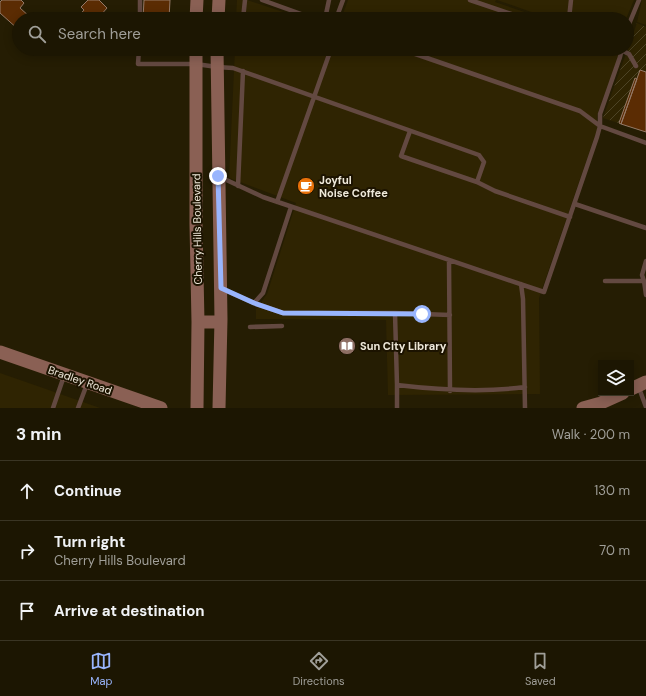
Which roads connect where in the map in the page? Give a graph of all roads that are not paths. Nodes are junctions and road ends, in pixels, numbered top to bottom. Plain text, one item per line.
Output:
1 (140, 0) edge
2 (197, 0) edge
3 (219, 0) edge
4 (245, 0) edge
5 (262, 0) edge
6 (329, 0) edge
7 (343, 0) edge
8 (470, 0) edge
9 (571, 0) edge
10 (639, 0) edge
11 (140, 12) edge
12 (196, 12) edge
13 (218, 12) edge
14 (244, 12) edge
15 (295, 12) edge
16 (326, 12) edge
17 (339, 12) edge
18 (505, 12) edge
19 (570, 12) edge
20 (634, 12) edge
21 (139, 56) edge
22 (196, 56) edge
23 (217, 56) edge
24 (328, 56) edge
25 (421, 56) edge
26 (620, 56) edge
27 (630, 56) edge
28 (196, 64) junction
29 (636, 66) dead end
30 (216, 68) junction
31 (243, 71) junction
32 (314, 96) junction
33 (600, 126) junction
34 (410, 131) junction
35 (646, 143) edge
36 (218, 176) junction
37 (477, 182) junction
38 (238, 186) junction
39 (277, 202) junction
40 (575, 204) junction
41 (291, 207) junction
42 (570, 217) junction
43 (646, 228) edge
44 (449, 260) junction
45 (646, 261) edge
46 (605, 281) dead end
47 (644, 281) junction
48 (521, 284) junction
49 (221, 288) junction
50 (646, 295) edge
51 (254, 303) junction
52 (394, 313) junction
53 (450, 315) junction
54 (198, 322) junction
55 (221, 322) junction
56 (282, 326) dead end
57 (250, 327) dead end
58 (0, 352) edge
59 (64, 374) junction
60 (88, 383) junction
61 (397, 386) junction
62 (638, 386) edge
63 (525, 387) junction
64 (450, 390) junction
65 (616, 396) edge
66 (146, 406) edge
67 (646, 407) edge
68 (53, 408) edge
69 (78, 408) edge
70 (161, 408) edge
71 (196, 408) edge
72 (219, 408) edge
73 (397, 408) edge
74 (525, 408) edge
75 (583, 408) edge

1 - 11 lane
2 - 12 street
3 - 13 street
4 - 14 lane
5 - 15 lane
6 - 16 lane
7 - 17 lane
8 - 18 lane
9 - 19 lane
10 - 20 lane
21 - 28 lane
22 - 28 street, Cherry Hills Boulevard
23 - 30 street, Cherry Hills Boulevard
24 - 32 lane
25 - 33 lane
26 - 33 lane
27 - 29 lane
28 - 30 lane
28 - 54 street, Cherry Hills Boulevard
30 - 31 lane
30 - 36 street, Cherry Hills Boulevard
31 - 32 lane
31 - 38 lane
32 - 34 lane
32 - 39 lane
33 - 35 lane
33 - 40 lane
34 - 37 lane
34 - 37 lane
36 - 38 lane
36 - 49 street, Cherry Hills Boulevard
37 - 42 lane
38 - 39 lane
39 - 41 lane
40 - 42 lane
40 - 43 lane
41 - 44 lane
41 - 51 lane
42 - 48 lane
44 - 48 lane
44 - 53 lane
45 - 47 lane
46 - 47 lane
47 - 50 lane
48 - 63 lane
49 - 51 lane
49 - 55 street, Cherry Hills Boulevard
51 - 52 lane
52 - 53 lane
52 - 61 lane
53 - 64 lane
54 - 55 street
54 - 71 street, Cherry Hills Boulevard
55 - 72 street, Cherry Hills Boulevard
56 - 57 lane
58 - 59 street, Bradley Road
59 - 60 street, Bradley Road
59 - 68 lane
60 - 66 street, Bradley Road
60 - 69 lane
61 - 64 lane
61 - 73 lane
62 - 67 lane
63 - 64 lane
63 - 74 lane
65 - 75 street
66 - 70 street, Bradley Road

